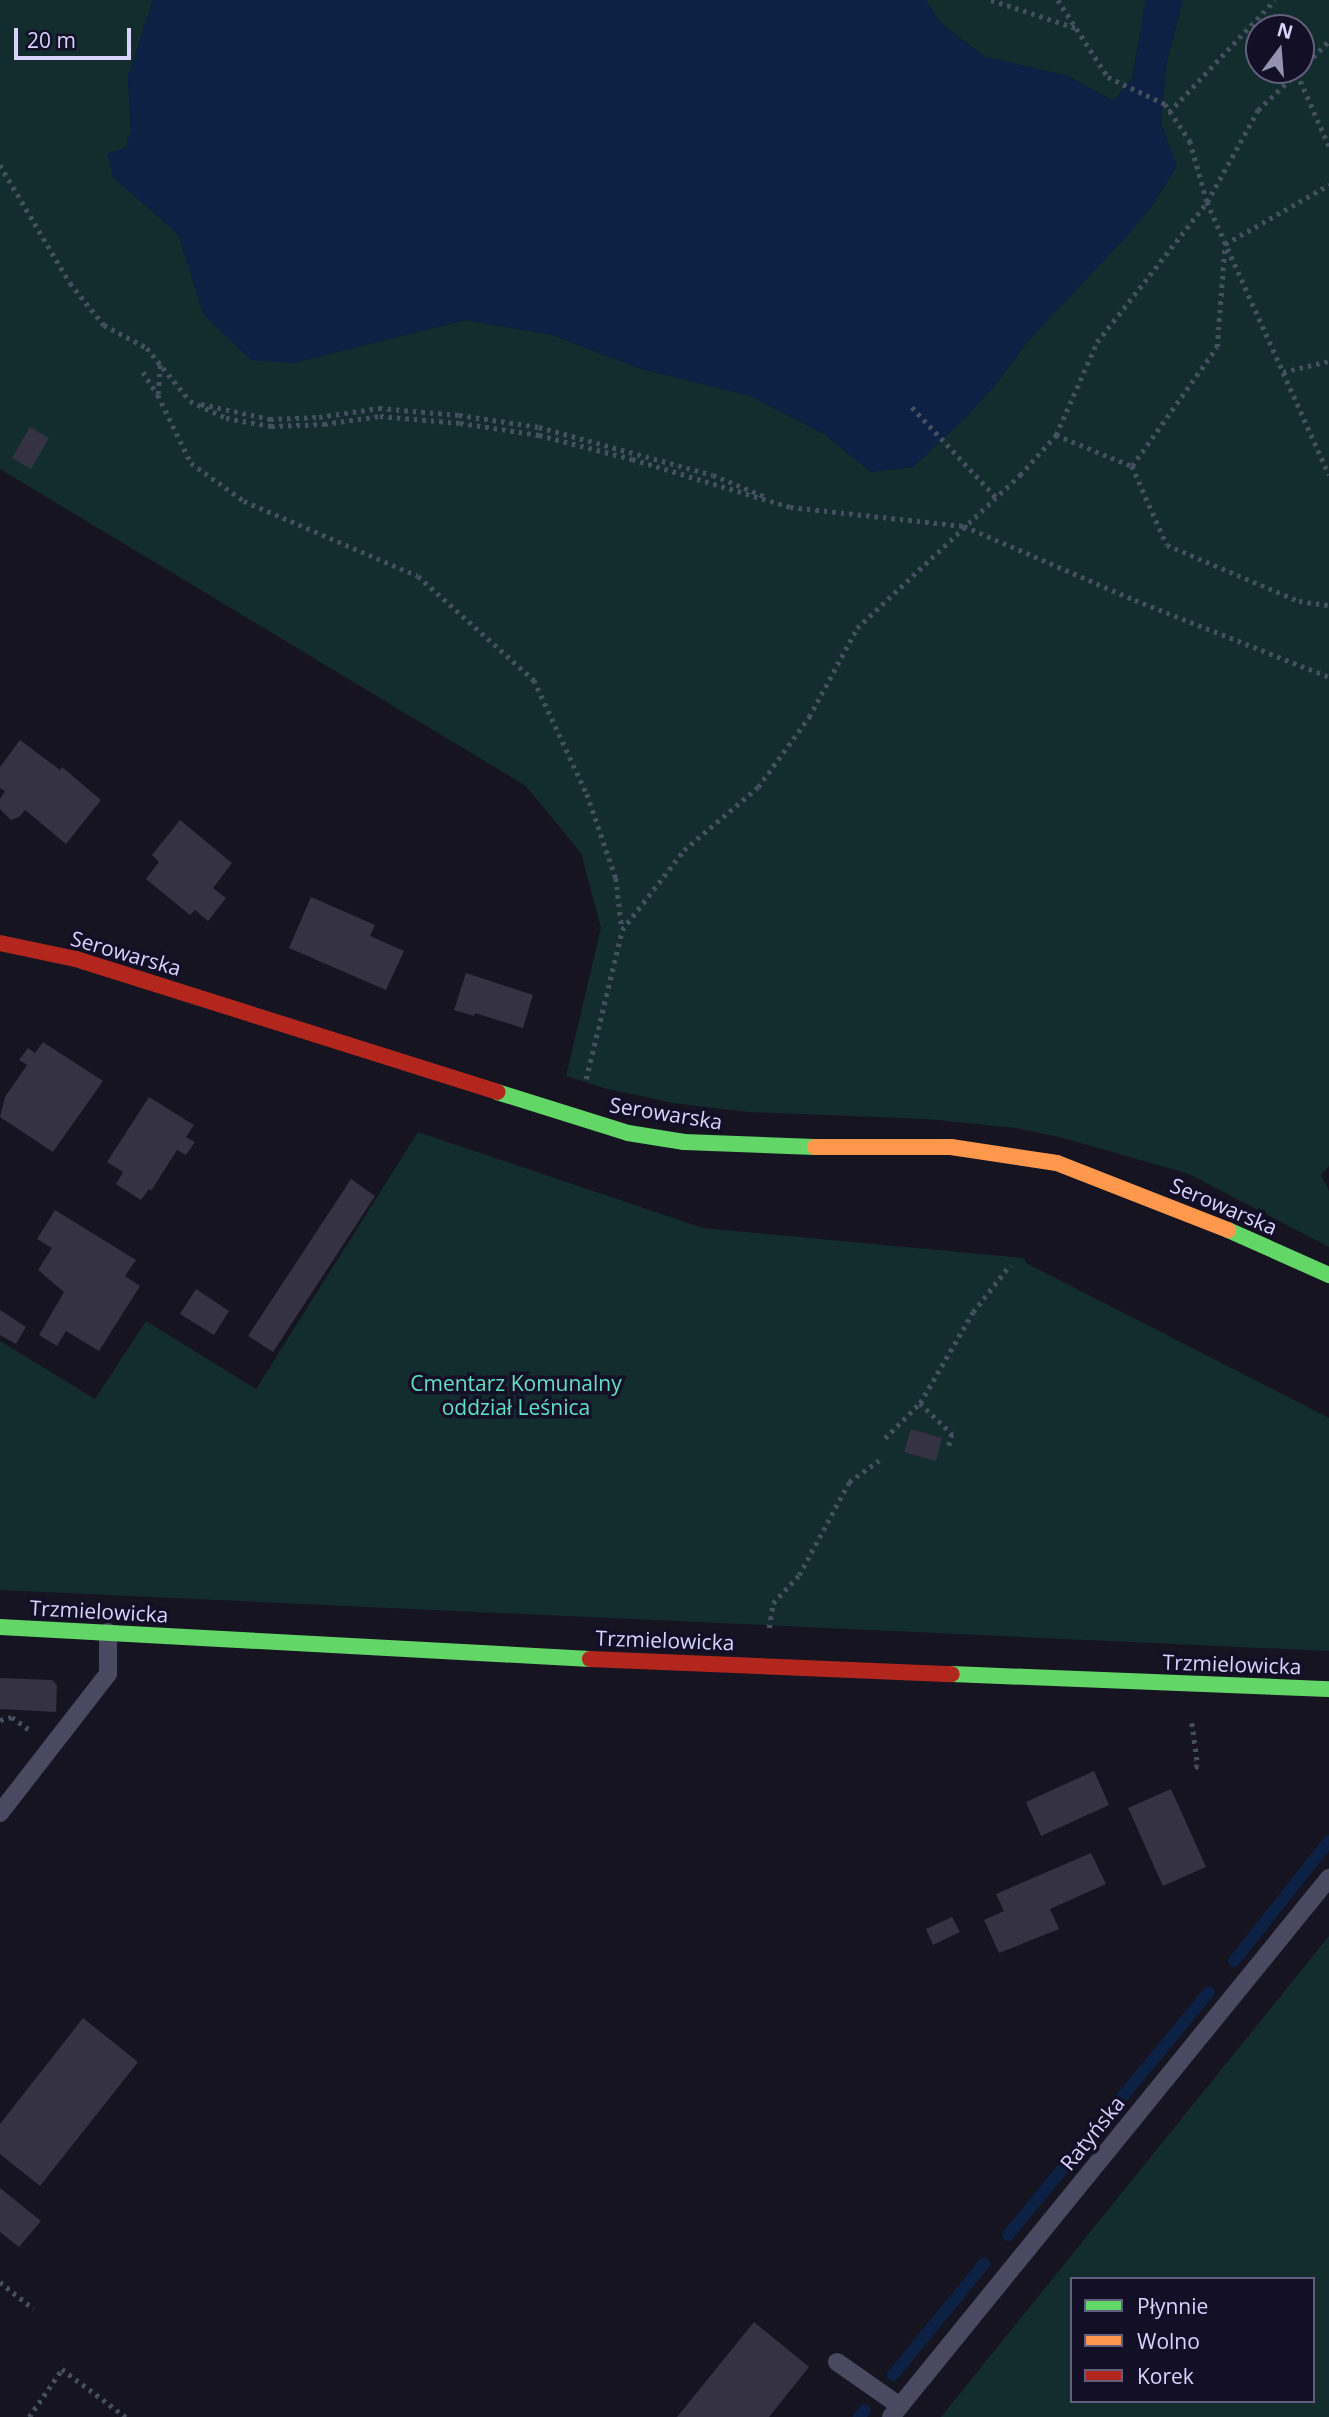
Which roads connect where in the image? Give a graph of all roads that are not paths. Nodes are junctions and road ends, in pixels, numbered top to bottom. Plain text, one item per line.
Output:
1 (0, 943) edge
2 (1329, 1275) edge
3 (0, 1627) edge
4 (108, 1632) junction
5 (1329, 1689) edge
6 (0, 1813) edge
7 (1329, 1878) edge
8 (837, 2362) dead end
9 (895, 2412) edge

1 - 2 street, Serowarska
3 - 4 street, Trzmielowicka
4 - 5 street, Trzmielowicka
4 - 6 lane
7 - 9 lane, Ratyńska
8 - 9 lane

